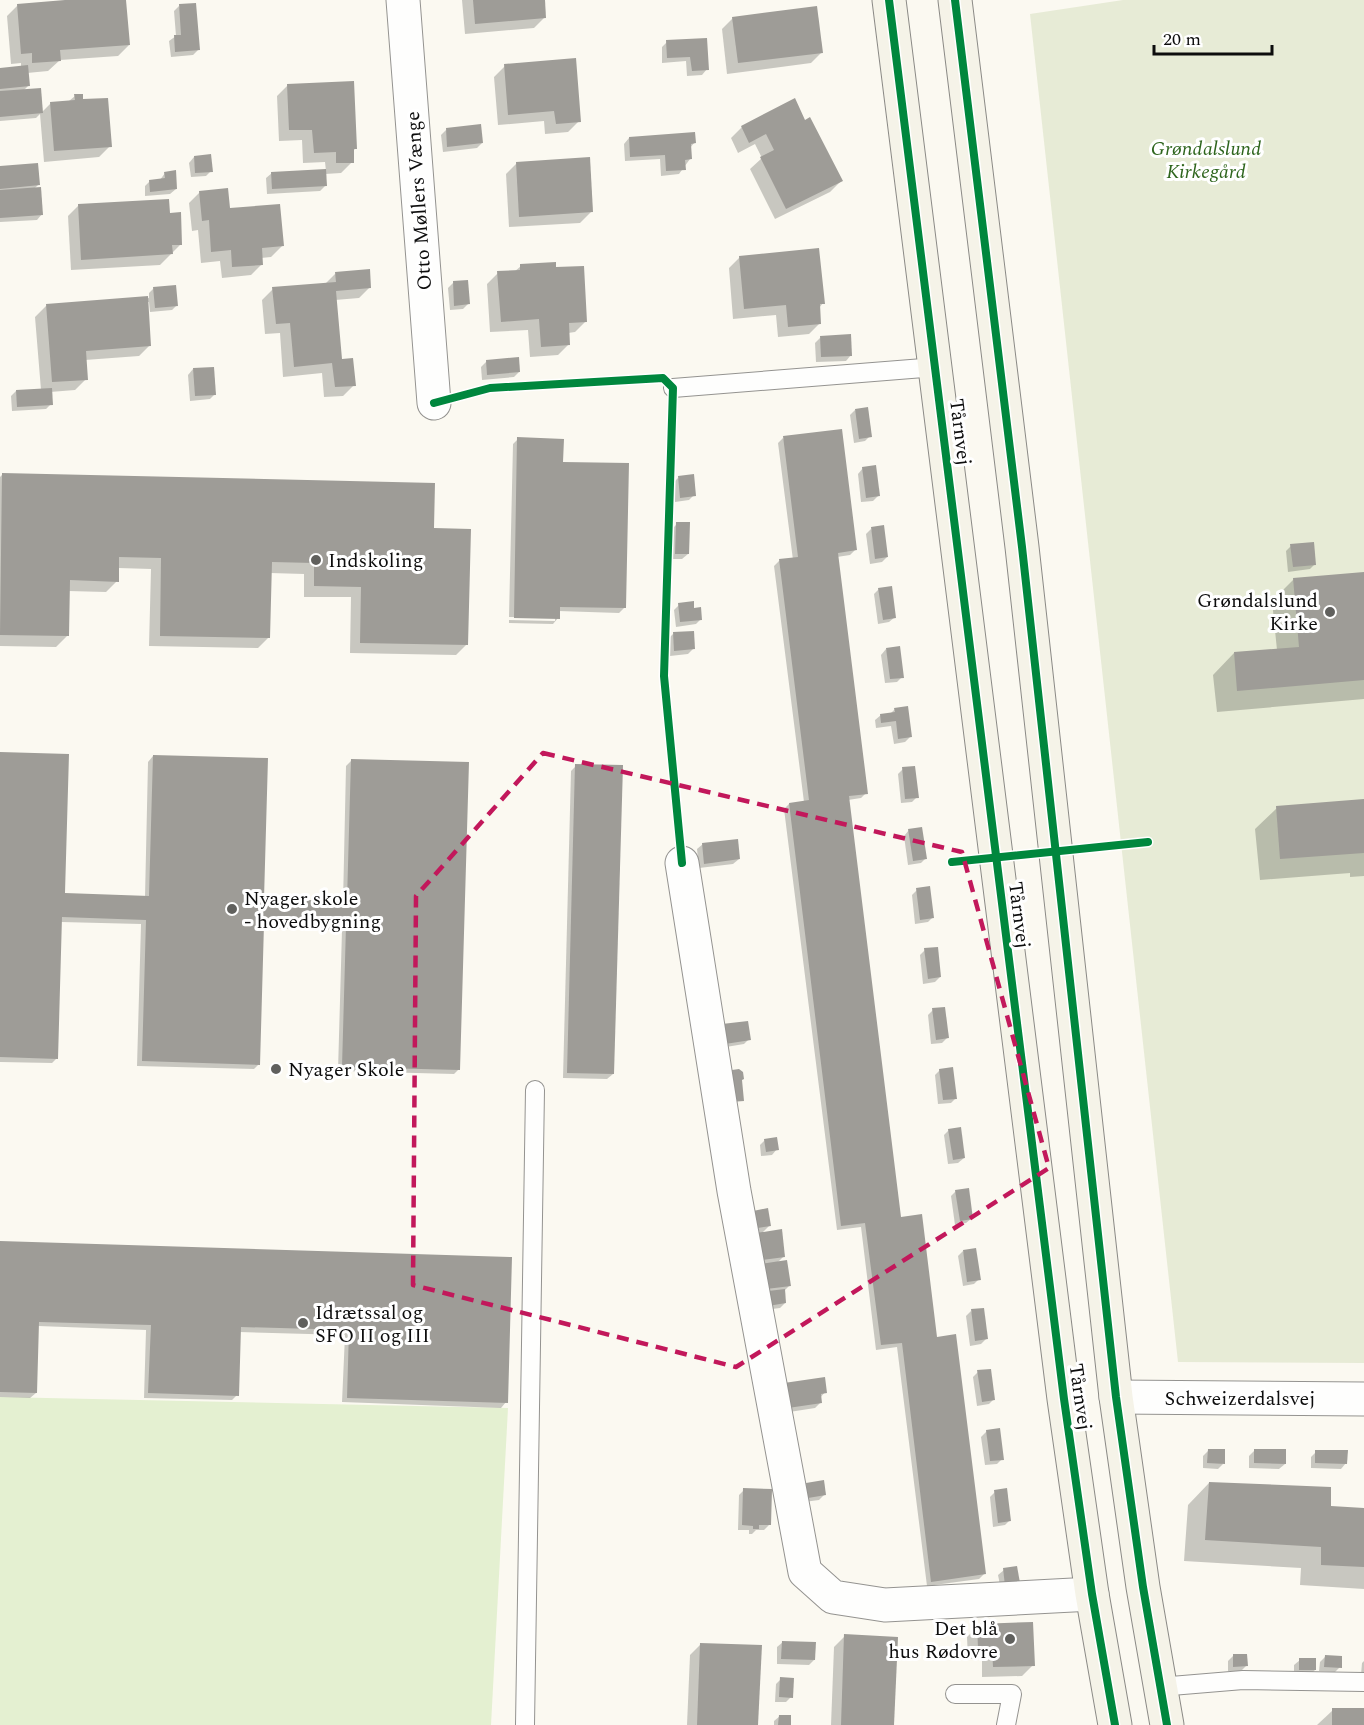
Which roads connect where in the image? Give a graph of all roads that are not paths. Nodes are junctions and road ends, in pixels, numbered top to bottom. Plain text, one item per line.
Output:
1 (403, 0) edge
2 (889, 0) edge
3 (955, 0) edge
4 (936, 367) junction
5 (673, 388) dead end
6 (434, 403) dead end
7 (682, 862) dead end
8 (535, 1090) dead end
9 (1116, 1396) junction
10 (1364, 1399) edge
11 (1092, 1594) junction
12 (1364, 1682) edge
13 (1159, 1687) junction
14 (956, 1694) dead end
15 (525, 1725) edge
16 (1006, 1725) edge
17 (1115, 1725) edge
18 (1167, 1725) edge

1 - 6 street, Otto Møllers Vænge
2 - 4 street, Tårnvej
3 - 9 street, Tårnvej
4 - 5 lane
4 - 11 street, Tårnvej
7 - 11 street
8 - 15 lane
9 - 10 street, Schweizerdalsvej
9 - 13 street, Tårnvej
11 - 17 street, Tårnvej
12 - 13 lane
13 - 18 street, Tårnvej
14 - 16 lane

